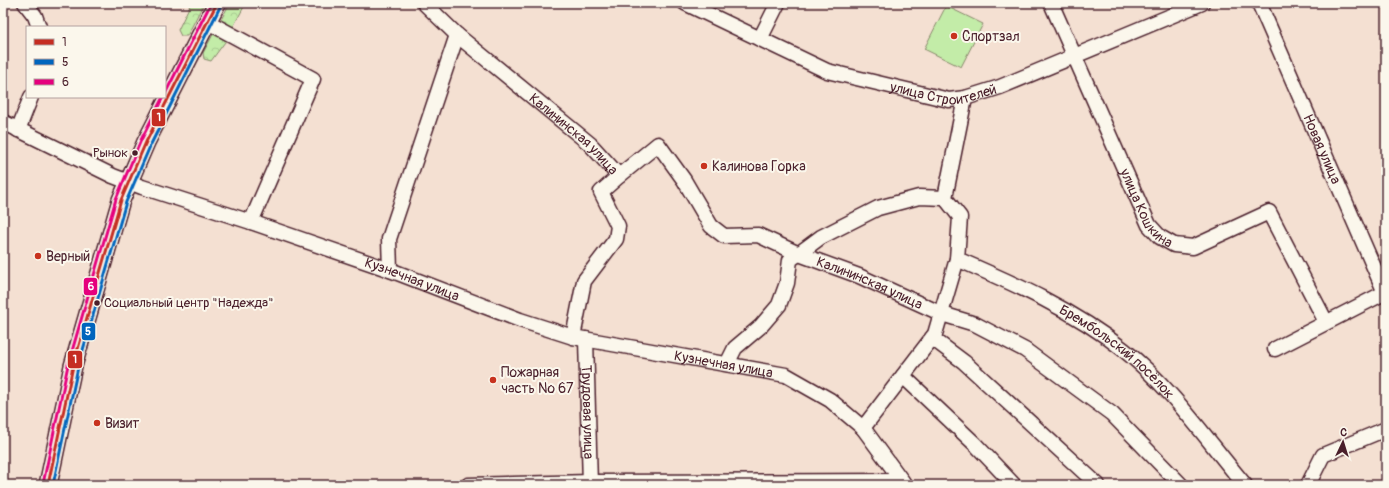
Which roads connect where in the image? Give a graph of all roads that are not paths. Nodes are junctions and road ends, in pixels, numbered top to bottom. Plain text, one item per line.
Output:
1 (25, 3) edge
2 (218, 3) edge
3 (424, 3) edge
4 (685, 3) edge
5 (778, 3) edge
6 (1051, 3) edge
7 (1202, 3) edge
8 (1259, 3) edge
9 (208, 22) junction
10 (39, 26) edge
11 (457, 35) junction
12 (760, 39) junction
13 (1074, 56) junction
14 (31, 98) edge
15 (965, 98) junction
16 (3, 122) edge
17 (18, 130) junction
18 (619, 176) junction
19 (129, 182) junction
20 (945, 198) junction
21 (250, 222) junction
22 (799, 254) junction
23 (957, 258) junction
24 (390, 270) junction
25 (1386, 293) edge
26 (942, 314) junction
27 (1326, 322) junction
28 (580, 338) junction
29 (932, 338) junction
30 (1275, 348) dead end
31 (727, 364) junction
32 (903, 376) junction
33 (863, 428) junction
34 (1386, 429) edge
35 (590, 483) edge
36 (904, 483) edge
37 (48, 485) edge
38 (468, 485) edge
39 (1014, 485) edge
40 (1098, 485) edge
41 (1181, 485) edge
42 (1245, 485) edge
43 (1308, 485) edge

1 - 10 street
2 - 9 main road
3 - 11 street, Калининская улица
4 - 12 street, улица Строителей
5 - 12 street
6 - 13 street, улица Кошкина
7 - 13 street, улица Строителей
8 - 25 street, Новая улица
9 - 19 main road
9 - 21 street
11 - 18 street, Калининская улица
11 - 24 street
12 - 15 street, улица Строителей
13 - 15 street, улица Строителей
13 - 27 street, улица Кошкина
14 - 17 street
15 - 20 street
16 - 17 street, Кузнечная улица
17 - 19 street, Кузнечная улица
18 - 22 street, Калининская улица
18 - 28 street, Калининская улица
19 - 21 street, Кузнечная улица
19 - 37 main road
20 - 22 street
20 - 23 street
21 - 24 street, Кузнечная улица
22 - 26 street, Калининская улица
22 - 31 street
23 - 26 street
23 - 42 street, Брембольский посёлок
24 - 28 street, Кузнечная улица
25 - 27 street
26 - 29 street
26 - 41 street
27 - 30 street
28 - 31 street, Кузнечная улица
28 - 35 street, Трудовая улица
29 - 32 street
29 - 40 street
31 - 33 street, Кузнечная улица
32 - 33 street
32 - 39 street
33 - 36 street, Кузнечная улица
34 - 43 street
35 - 36 street
35 - 38 street

